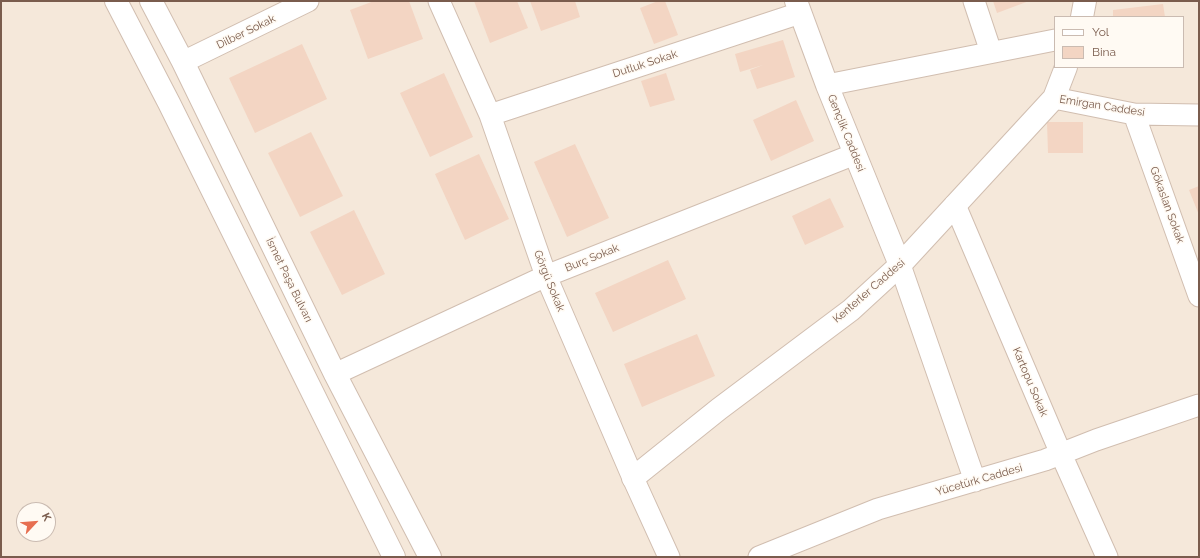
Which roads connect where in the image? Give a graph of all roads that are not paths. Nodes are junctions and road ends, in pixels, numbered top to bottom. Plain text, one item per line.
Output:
1 (116, 1) edge
2 (151, 1) edge
3 (308, 1) edge
4 (439, 1) edge
5 (974, 1) edge
6 (1085, 1) edge
7 (798, 7) edge
8 (1082, 16) edge
9 (1054, 40) edge
10 (991, 52) junction
11 (183, 62) junction
12 (1066, 68) edge
13 (826, 85) junction
14 (1054, 98) junction
15 (1134, 114) junction
16 (490, 115) junction
17 (1199, 115) edge
18 (855, 154) junction
19 (955, 205) junction
20 (900, 265) junction
21 (546, 276) junction
22 (1199, 296) edge
23 (335, 374) junction
24 (1199, 405) edge
25 (1060, 454) junction
26 (633, 478) junction
27 (975, 480) junction
28 (394, 557) edge
29 (430, 557) edge
30 (669, 557) edge
31 (759, 557) edge
32 (1107, 557) edge

1 - 28 street
2 - 11 street, İsmet Paşa Bulvarı
3 - 11 street, Dilber Sokak
4 - 16 street, Görgü Sokak
5 - 10 street
6 - 8 street
7 - 13 street, Gençlik Caddesi
7 - 16 street, Dutluk Sokak
9 - 10 street
10 - 13 street
11 - 23 street, İsmet Paşa Bulvarı
12 - 14 street, Kenterler Caddesi
13 - 18 street, Gençlik Caddesi
14 - 15 street, Emirgan Caddesi
14 - 19 street, Kenterler Caddesi
15 - 17 street, Emirgan Caddesi
15 - 22 street, Gökaslan Sokak
16 - 21 street, Görgü Sokak
18 - 20 street, Gençlik Caddesi
18 - 21 street, Burç Sokak
19 - 20 street, Kenterler Caddesi
19 - 25 street, Kartopu Sokak
20 - 26 street, Kenterler Caddesi
20 - 27 street
21 - 23 street, Burç Sokak
21 - 26 street, Görgü Sokak
23 - 29 street, İsmet Paşa Bulvarı
24 - 25 street, Yücetürk Caddesi
25 - 27 street, Yücetürk Caddesi
25 - 32 street, Kartopu Sokak
26 - 30 street, Görgü Sokak
27 - 31 street, Yücetürk Caddesi

